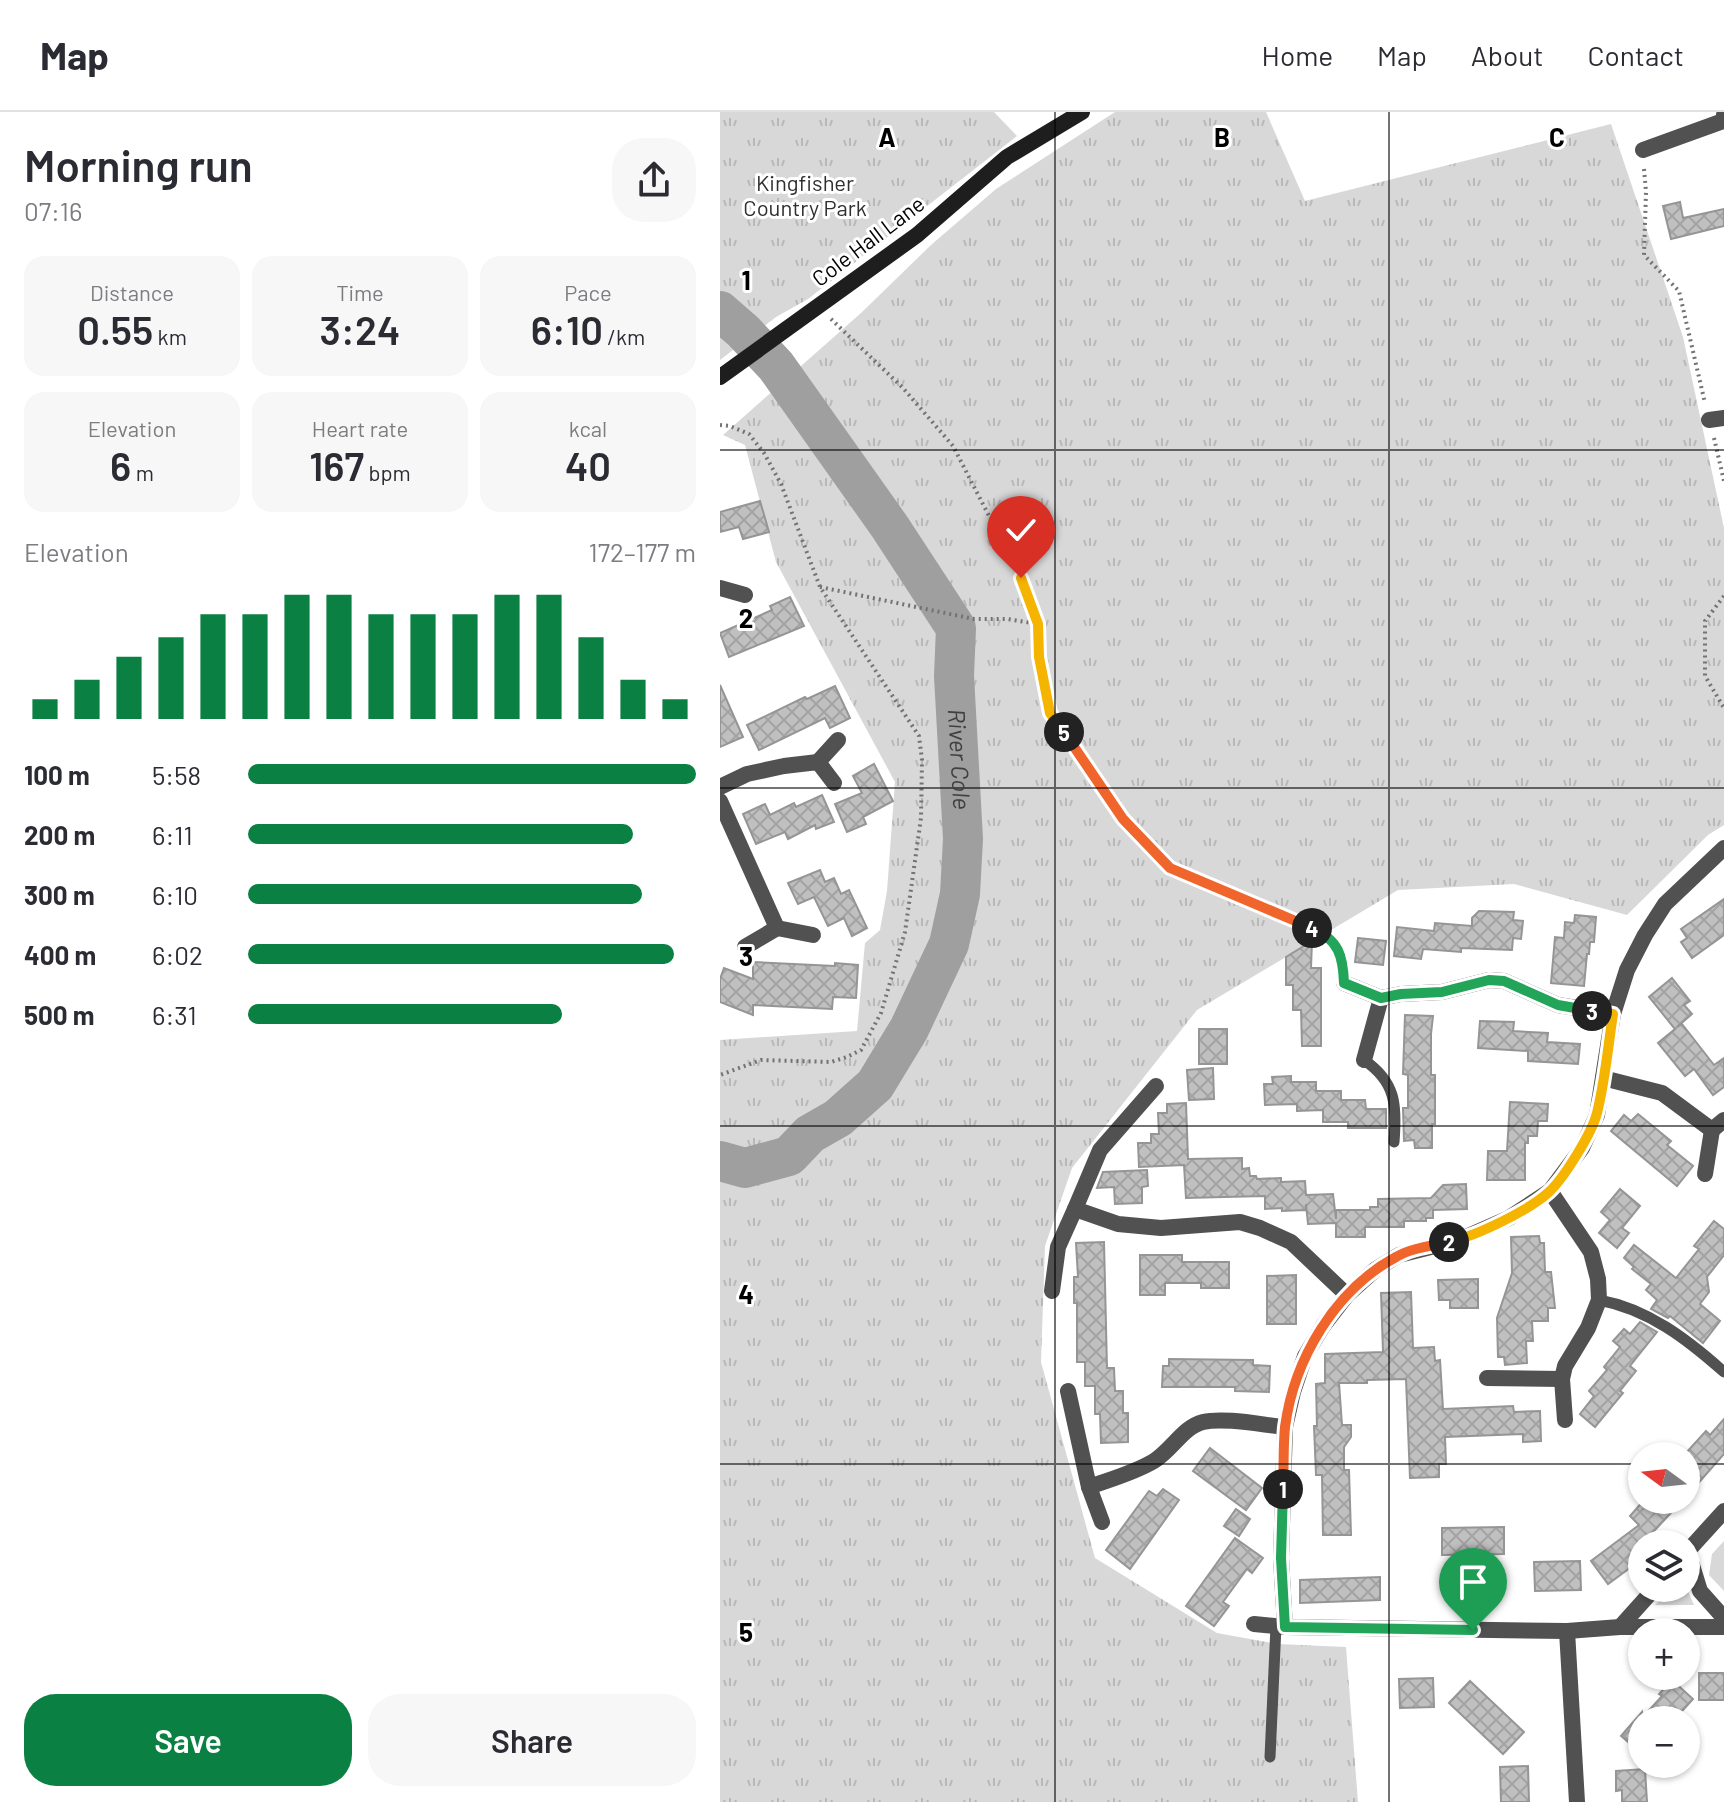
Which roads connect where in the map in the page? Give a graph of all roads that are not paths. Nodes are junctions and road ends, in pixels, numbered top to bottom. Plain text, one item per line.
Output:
1 (1082, 112) edge
2 (1724, 115) edge
3 (1643, 150) road end
4 (720, 377) edge
5 (720, 588) edge
6 (745, 595) dead end
7 (838, 740) dead end
8 (818, 762) junction
9 (834, 783) dead end
10 (720, 787) edge
11 (720, 801) edge
12 (1724, 848) edge
13 (777, 928) junction
14 (813, 935) dead end
15 (745, 947) dead end
16 (1344, 983) road end
17 (1381, 998) junction
18 (1613, 1014) junction
19 (1364, 1060) joint
20 (1603, 1078) junction
21 (1156, 1086) dead end
22 (1718, 1125) edge
23 (1394, 1142) dead end
24 (1705, 1174) dead end
25 (1550, 1191) junction
26 (1075, 1209) junction
27 (1052, 1291) dead end
28 (1347, 1295) junction
29 (1599, 1300) junction
30 (1724, 1372) edge
31 (1487, 1378) dead end
32 (1562, 1379) junction
33 (1068, 1391) dead end
34 (1565, 1420) dead end
35 (1285, 1427) junction
36 (1089, 1487) junction
37 (1724, 1511) edge
38 (1102, 1522) dead end
39 (1700, 1538) edge
40 (1700, 1591) edge
41 (1642, 1602) edge
42 (1724, 1618) edge
43 (1254, 1624) dead end
44 (1280, 1627) junction
45 (1620, 1627) junction
46 (1724, 1627) edge
47 (1567, 1631) junction
48 (1270, 1757) dead end
49 (1577, 1802) edge

1 - 4 street, Cole Hall Lane
2 - 3 street
5 - 6 street
7 - 8 street
8 - 9 street
8 - 10 street
11 - 13 street
12 - 18 street
13 - 14 street
13 - 15 street
16 - 17 street
17 - 18 street
17 - 19 street
18 - 20 street
19 - 23 lane
20 - 22 street
20 - 25 street
21 - 26 street
22 - 24 street
25 - 28 street
25 - 29 street
26 - 27 street
26 - 28 street
28 - 35 street
29 - 30 lane
29 - 32 street
31 - 32 street
32 - 34 street
33 - 36 street
35 - 36 street
35 - 44 street
36 - 38 street
37 - 39 street
40 - 42 street
41 - 45 street
43 - 44 street
44 - 47 street
44 - 48 lane
45 - 46 street
45 - 47 street
47 - 49 street

